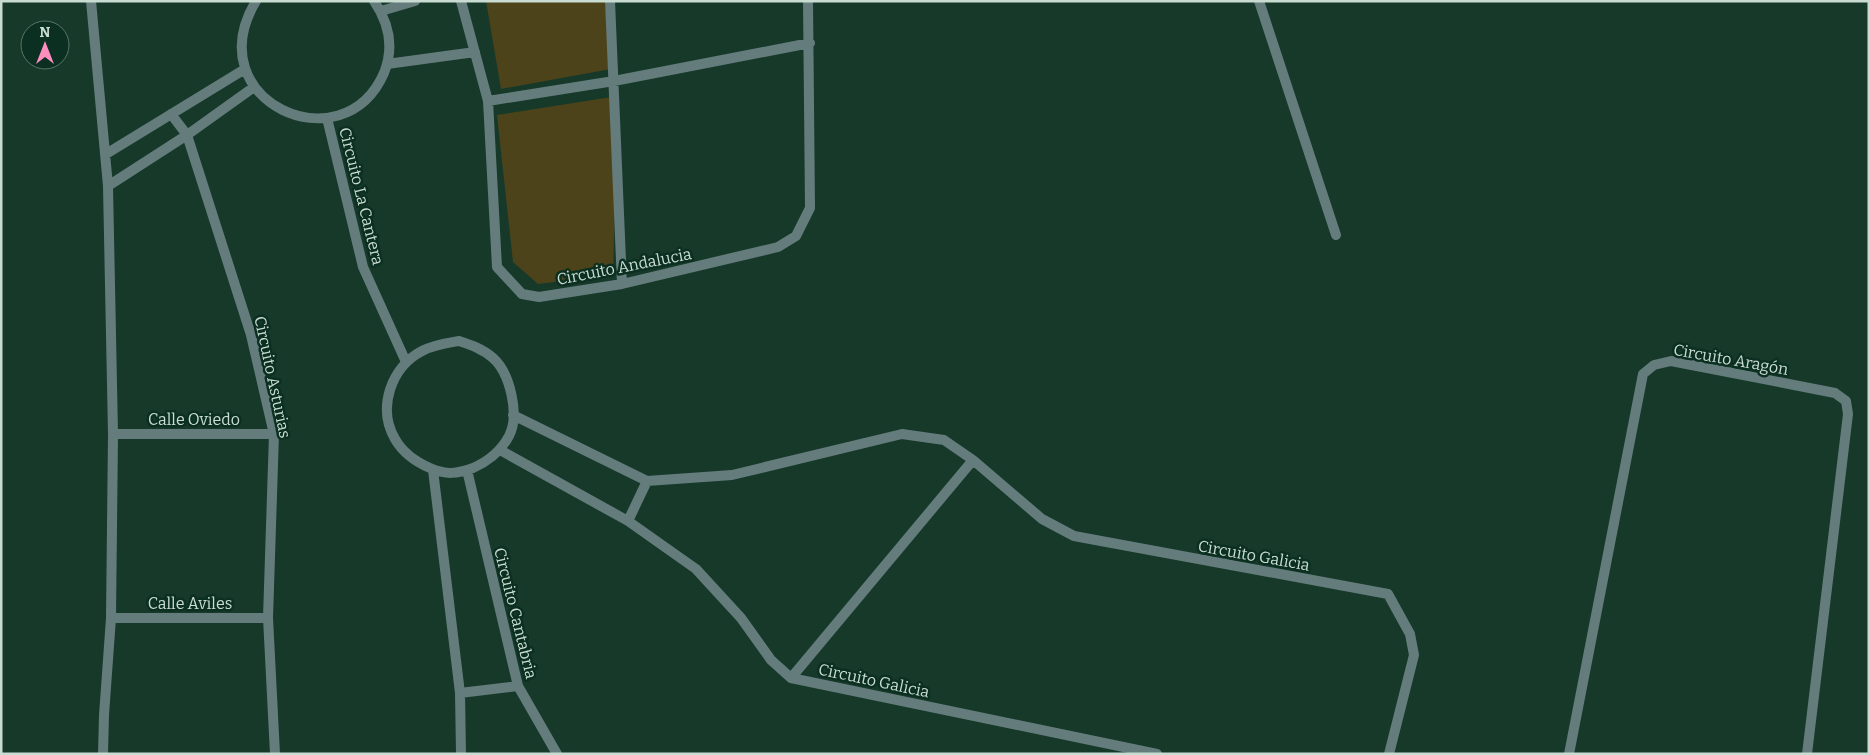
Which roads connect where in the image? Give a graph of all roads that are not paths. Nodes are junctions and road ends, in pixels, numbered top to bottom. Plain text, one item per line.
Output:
1 (91, 1) edge
2 (256, 1) edge
3 (374, 1) edge
4 (415, 1) edge
5 (461, 1) edge
6 (610, 1) edge
7 (808, 1) edge
8 (1259, 1) edge
9 (381, 11) junction
10 (810, 43) junction
11 (475, 52) junction
12 (387, 64) junction
13 (245, 69) junction
14 (614, 81) junction
15 (254, 87) junction
16 (488, 101) junction
17 (172, 114) junction
18 (327, 118) junction
19 (187, 135) junction
20 (106, 154) junction
21 (108, 186) junction
22 (1336, 235) dead end
23 (622, 284) junction
24 (406, 362) junction
25 (513, 414) junction
26 (114, 434) junction
27 (274, 434) junction
28 (500, 450) junction
29 (973, 460) junction
30 (433, 470) junction
31 (466, 470) junction
32 (647, 480) junction
33 (628, 521) junction
34 (111, 618) junction
35 (268, 618) junction
36 (791, 678) junction
37 (518, 686) junction
38 (460, 693) junction
39 (103, 754) edge
40 (275, 754) edge
41 (461, 754) edge
42 (557, 754) edge
43 (1157, 754) edge
44 (1389, 754) edge
45 (1569, 754) edge
46 (1807, 754) edge

1 - 20 street
2 - 13 street, Circuito La Cantera
3 - 9 street, Circuito La Cantera
4 - 9 street
5 - 11 street, Circuito Andalucia
6 - 14 street
7 - 10 street, Circuito Andalucia
8 - 22 street
9 - 12 street, Circuito La Cantera
10 - 14 street
10 - 23 street, Circuito Andalucia
11 - 12 street
11 - 16 street, Circuito Andalucia
12 - 18 street, Circuito La Cantera
13 - 15 street, Circuito La Cantera
13 - 17 street
14 - 16 street
14 - 23 street
15 - 18 street, Circuito La Cantera
15 - 19 street
16 - 23 street, Circuito Andalucia
17 - 19 street, Circuito Asturias
17 - 20 street
18 - 24 street, Circuito La Cantera
19 - 21 street
19 - 27 street, Circuito Asturias
20 - 21 street
21 - 26 street
24 - 25 street
24 - 30 street
25 - 28 street
25 - 32 street, Circuito Galicia
26 - 27 street, Calle Oviedo
26 - 34 street
27 - 35 street, Circuito Asturias
28 - 31 street
28 - 33 street
29 - 32 street, Circuito Galicia
29 - 36 street, Circuito Galicia
29 - 44 street, Circuito Galicia
30 - 31 street
30 - 38 street
31 - 37 street, Circuito Cantabria
32 - 33 street
33 - 36 street
34 - 35 street, Calle Aviles
34 - 39 street
35 - 40 street, Circuito Asturias
36 - 43 street, Circuito Galicia
37 - 38 street
37 - 42 street, Circuito Cantabria
38 - 41 street
45 - 46 street, Circuito Aragón

